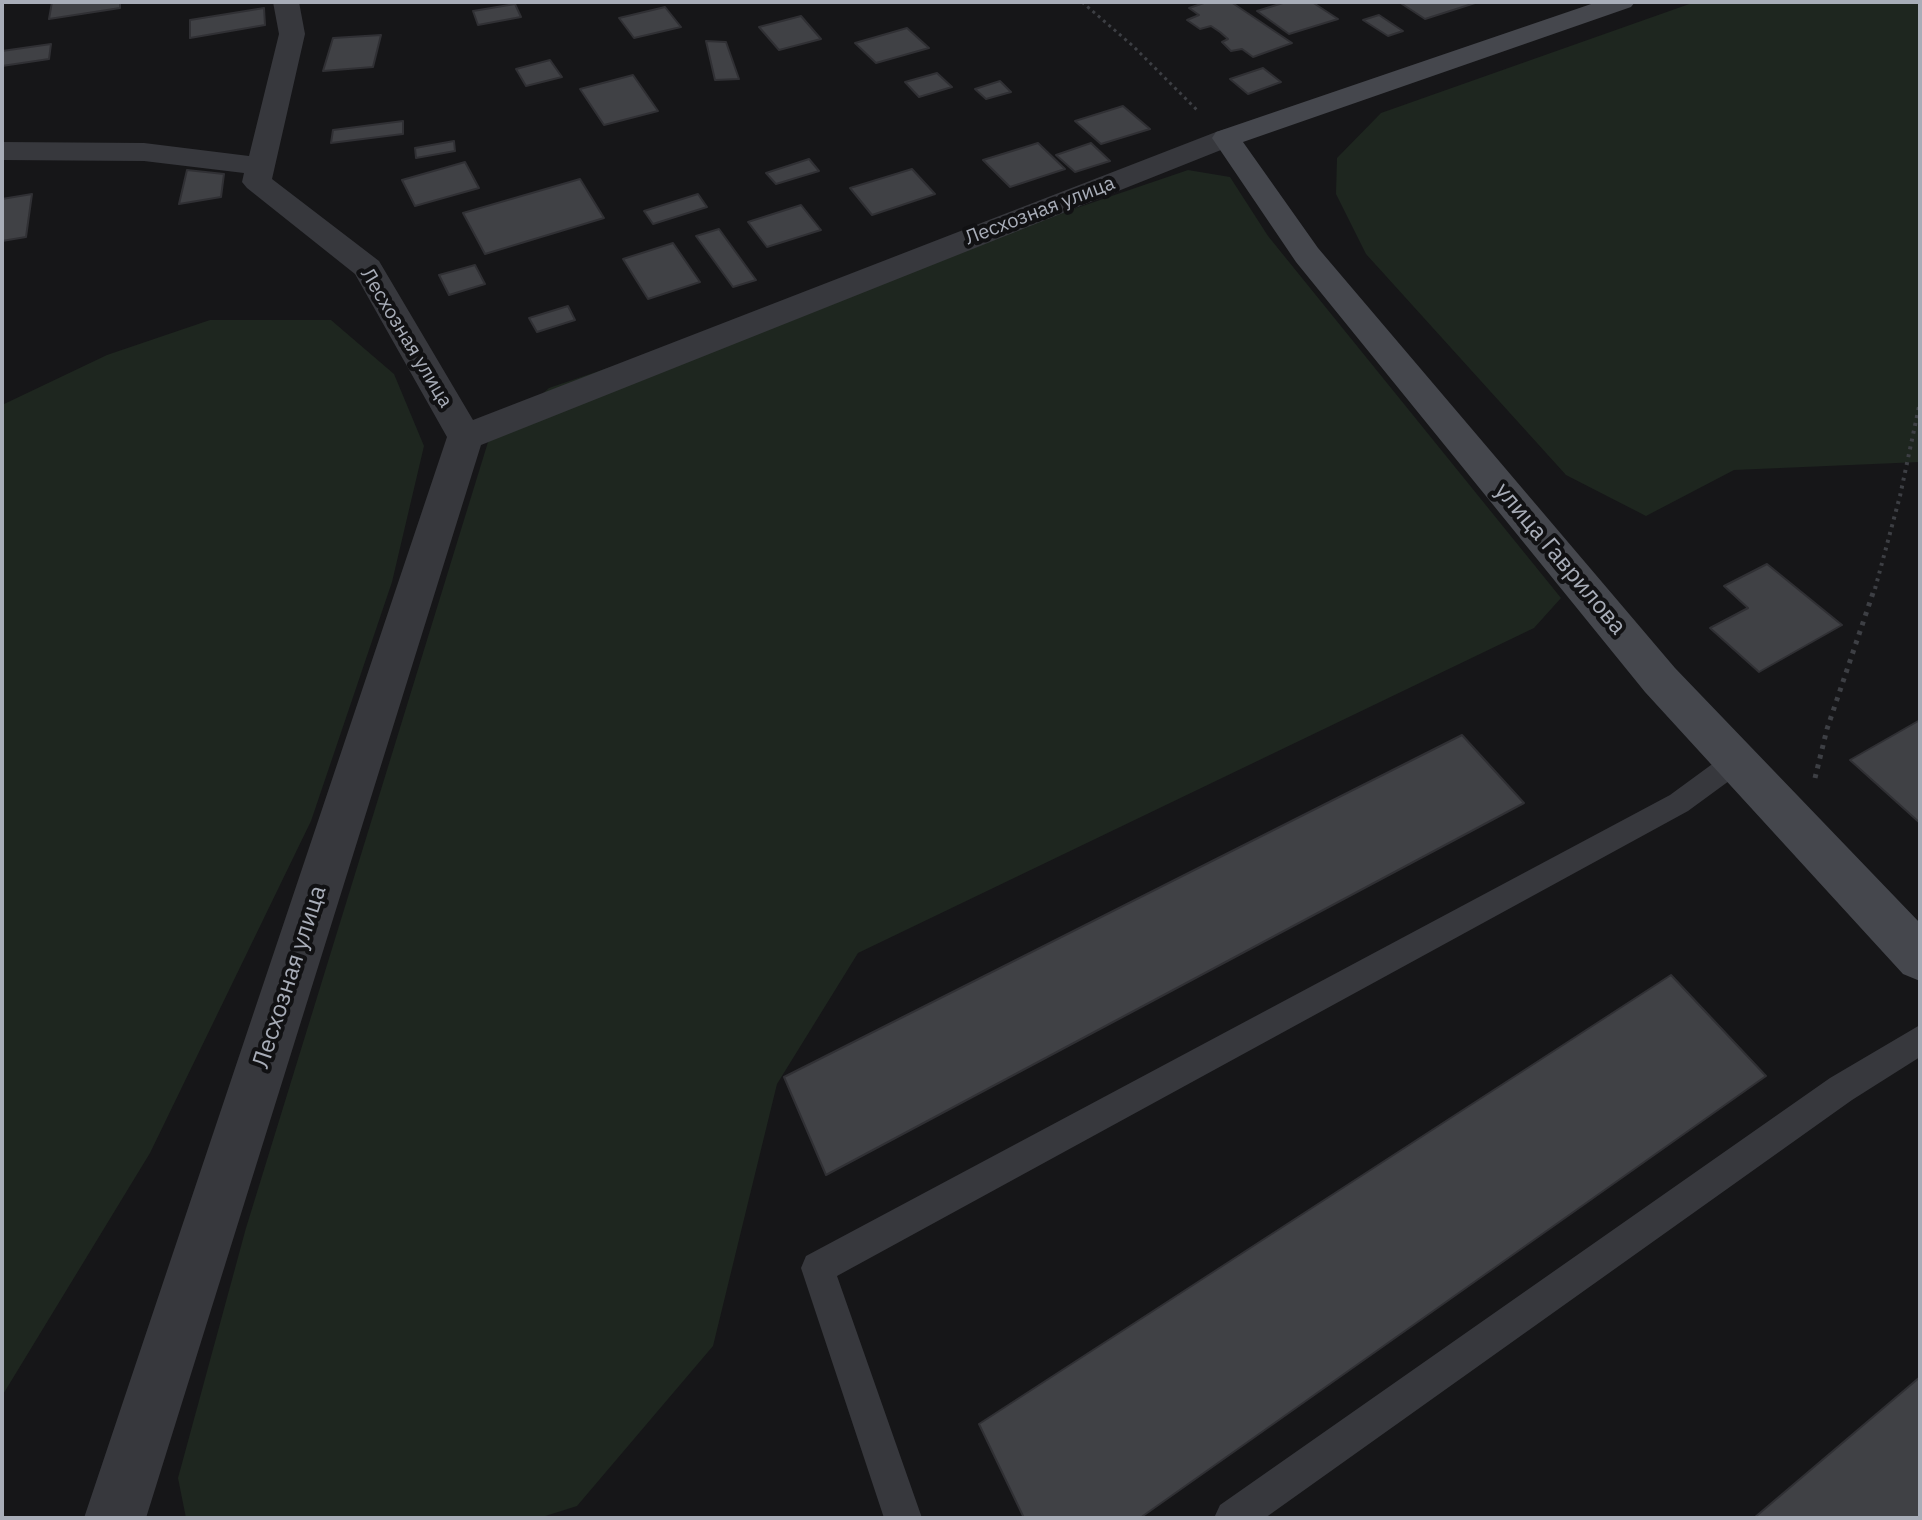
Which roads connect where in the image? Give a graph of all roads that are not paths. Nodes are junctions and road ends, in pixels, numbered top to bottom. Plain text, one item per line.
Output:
1 (286, 2) edge
2 (1622, 2) edge
3 (1226, 138) junction
4 (2, 151) edge
5 (261, 166) junction
6 (465, 437) junction
7 (1735, 762) junction
8 (1913, 940) edge
9 (1920, 1040) edge
10 (115, 1518) edge
11 (903, 1518) edge
12 (1233, 1518) edge

1 - 5 street
2 - 3 street, Лесхозная улица
3 - 6 street, Лесхозная улица
3 - 7 street, улица Гаврилова
4 - 5 street
5 - 6 street, Лесхозная улица
6 - 10 street, Лесхозная улица
7 - 8 street, улица Гаврилова
7 - 11 lane
9 - 12 lane

